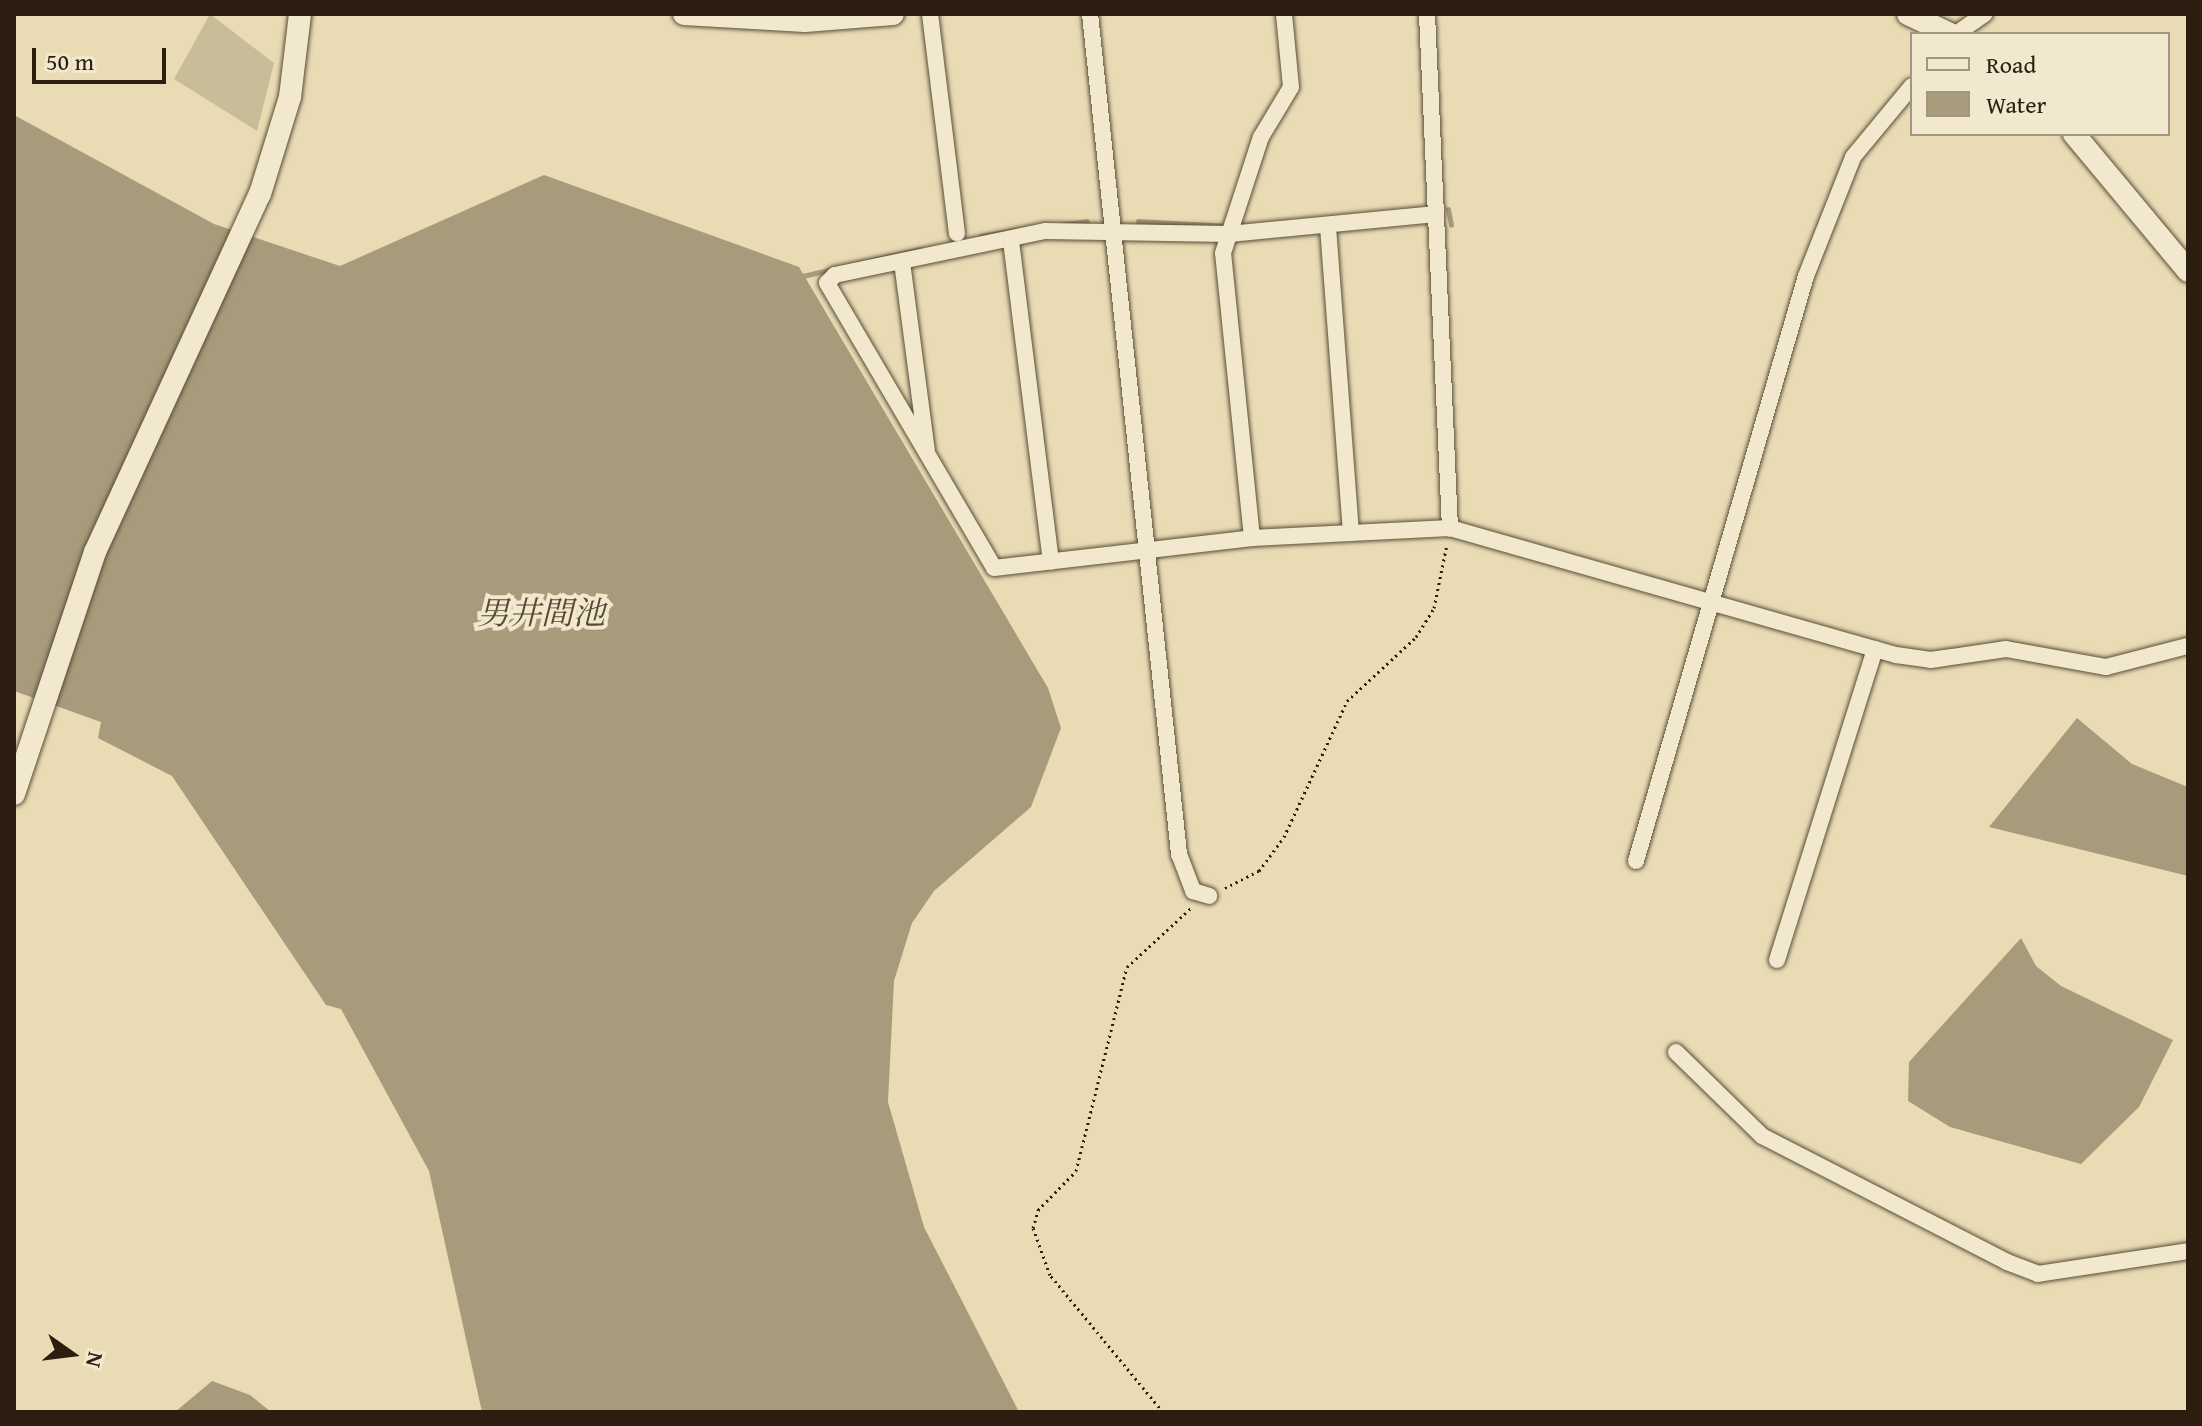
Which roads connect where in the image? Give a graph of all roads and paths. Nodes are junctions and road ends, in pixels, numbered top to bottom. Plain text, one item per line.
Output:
1 (300, 14) edge
2 (684, 14) edge
3 (893, 14) edge
4 (930, 14) edge
5 (1090, 14) edge
6 (1284, 14) edge
7 (1427, 14) edge
8 (1908, 14) edge
9 (1985, 14) edge
10 (1946, 32) edge
11 (1959, 32) edge
12 (1910, 88) edge
13 (2076, 136) edge
14 (1436, 214) junction
15 (1328, 227) junction
16 (1108, 230) junction
17 (957, 233) dead end
18 (1229, 234) junction
19 (1011, 241) junction
20 (902, 262) junction
21 (2188, 271) edge
22 (928, 460) junction
23 (1450, 528) junction
24 (1351, 531) junction
25 (1252, 538) junction
26 (1144, 555) junction
27 (1051, 562) junction
28 (1711, 600) junction
29 (2188, 646) edge
30 (1875, 649) junction
31 (14, 794) edge
32 (1636, 861) dead end
33 (1209, 896) junction
34 (1777, 960) dead end
35 (1676, 1052) dead end
36 (2188, 1251) edge
37 (1163, 1412) edge

1 - 31 street
2 - 3 street
4 - 17 street
5 - 16 street
6 - 18 street
7 - 14 street
8 - 10 street
9 - 11 street
12 - 28 street
13 - 21 street
14 - 15 street
14 - 23 street
15 - 18 street
15 - 24 street
16 - 18 street
16 - 19 street
16 - 26 street
18 - 25 street
19 - 20 street
19 - 27 street
20 - 22 street
20 - 22 street
22 - 27 street
23 - 24 street
23 - 28 street
23 - 33 path
24 - 25 street
25 - 26 street
26 - 27 street
26 - 33 street
28 - 30 street
28 - 32 street
29 - 30 street
30 - 34 street
33 - 37 path
35 - 36 street

